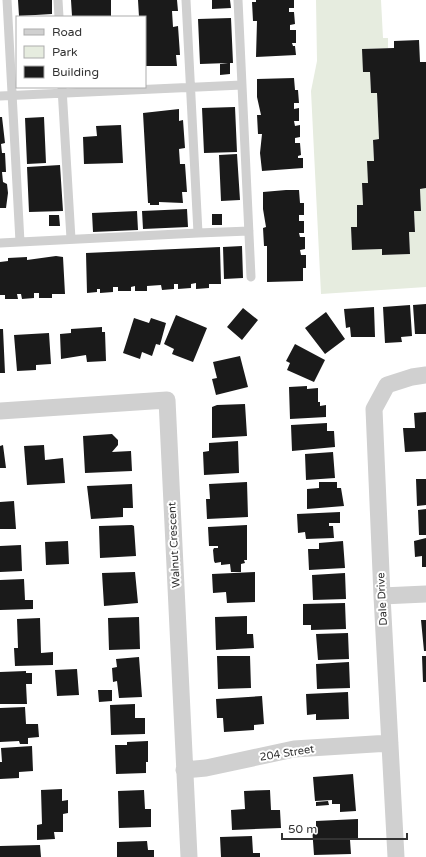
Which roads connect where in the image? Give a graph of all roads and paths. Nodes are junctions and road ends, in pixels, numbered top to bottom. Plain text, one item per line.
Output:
1 (7, 0) edge
2 (58, 0) edge
3 (186, 0) edge
4 (238, 0) edge
5 (59, 16) edge
6 (242, 85) junction
7 (190, 87) junction
8 (62, 90) edge
9 (12, 95) junction
10 (0, 96) edge
11 (249, 231) junction
12 (198, 233) junction
13 (71, 239) junction
14 (20, 242) junction
15 (0, 243) edge
16 (251, 277) dead end
17 (426, 375) edge
18 (0, 411) edge
19 (426, 594) edge
20 (382, 596) junction
21 (390, 743) junction
22 (184, 770) junction
23 (189, 857) edge
24 (396, 857) edge

1 - 9 lane
2 - 5 lane
3 - 7 lane
4 - 6 lane
6 - 7 lane
6 - 11 lane
7 - 8 lane
7 - 12 lane
8 - 9 lane
8 - 13 lane
9 - 10 lane
9 - 14 lane
11 - 12 lane
11 - 16 lane
12 - 13 lane
13 - 14 lane
14 - 15 lane
17 - 20 street, Dale Drive
18 - 22 street, Walnut Crescent
19 - 20 street
20 - 21 street, Dale Drive
21 - 22 street, 204 Street
21 - 24 street, Dale Drive
22 - 23 street, Walnut Crescent

